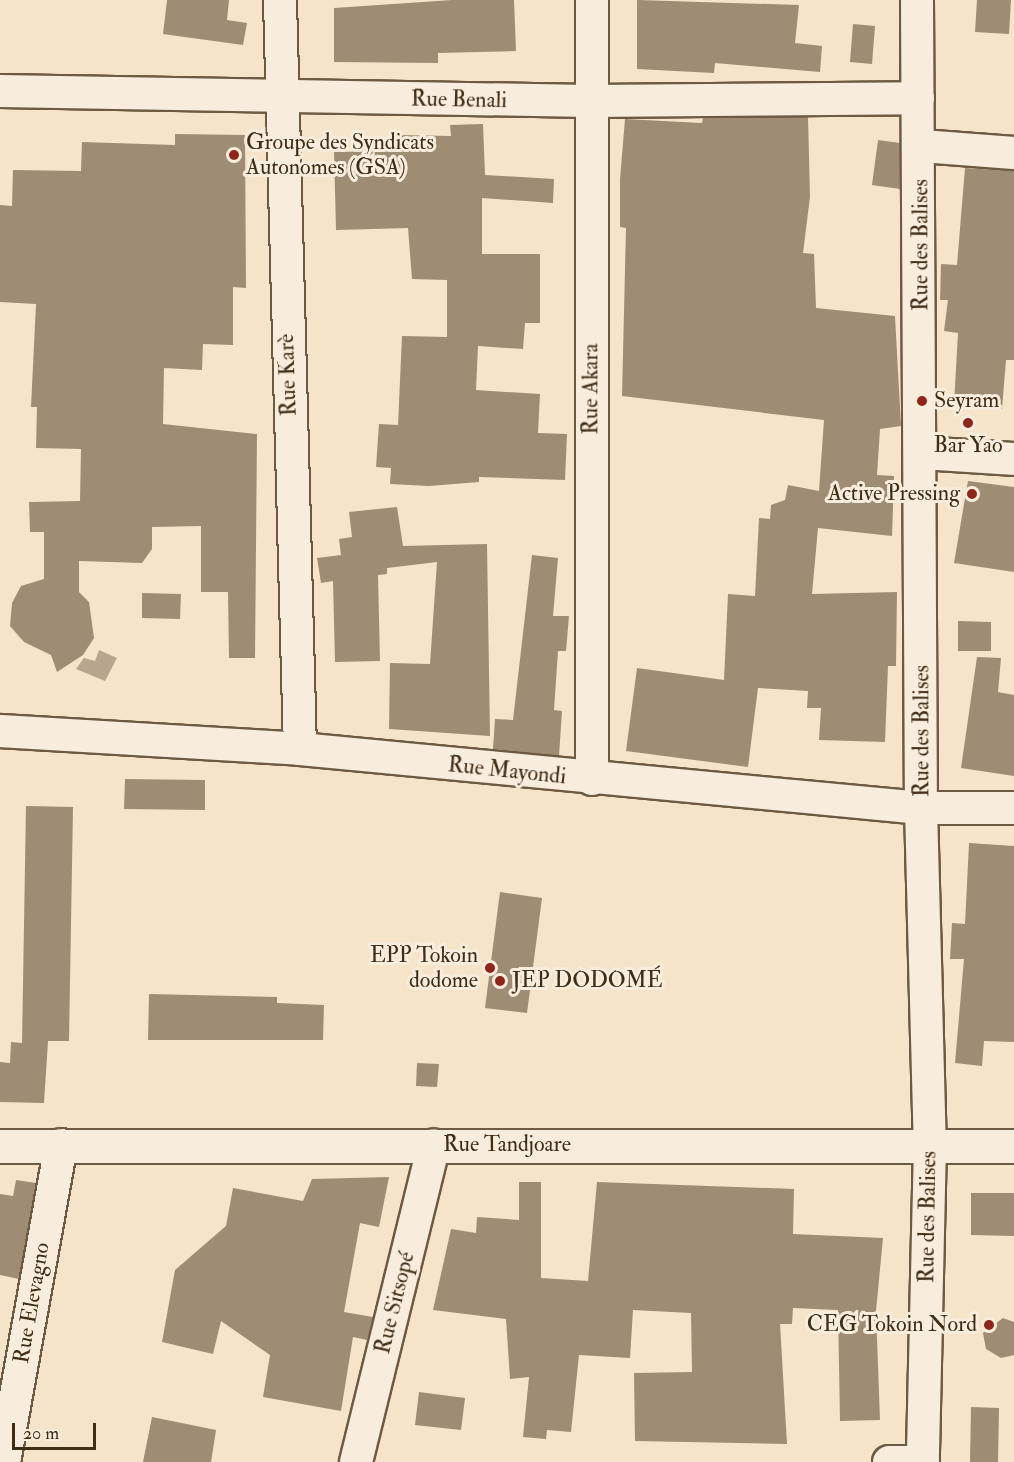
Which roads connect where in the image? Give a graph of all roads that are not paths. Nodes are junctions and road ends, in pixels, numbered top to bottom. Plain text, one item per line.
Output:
1 (280, 0) edge
2 (592, 0) edge
3 (917, 0) edge
4 (0, 91) edge
5 (279, 98) junction
6 (918, 98) junction
7 (590, 101) junction
8 (921, 146) junction
9 (1014, 153) edge
10 (922, 453) junction
11 (1014, 459) edge
12 (0, 731) edge
13 (300, 749) junction
14 (592, 779) junction
15 (921, 808) junction
16 (1014, 808) edge
17 (930, 1144) junction
18 (61, 1145) junction
19 (434, 1145) junction
20 (0, 1146) edge
21 (1014, 1146) edge
22 (4, 1462) edge
23 (356, 1462) edge
24 (889, 1462) edge
25 (923, 1462) edge

1 - 5 street, Rue Karè
2 - 7 street, Rue Akara
3 - 6 street, Rue des Balises
4 - 5 street, Rue Benali
5 - 7 street, Rue Benali
5 - 13 street, Rue Karè
6 - 7 street, Rue Benali
6 - 8 street, Rue des Balises
7 - 14 street, Rue Akara
8 - 9 street
8 - 10 street, Rue des Balises
10 - 11 street
10 - 15 street, Rue des Balises
12 - 13 street, Rue Mayondi
13 - 14 street, Rue Mayondi
14 - 15 street, Rue Mayondi
15 - 16 street, Rue Mayondi
15 - 17 street, Rue des Balises
17 - 19 street, Rue Tandjoare
17 - 21 street, Rue Tandjoare
17 - 25 street, Rue des Balises
18 - 19 street, Rue Tandjoare
18 - 20 street, Rue Tandjoare
18 - 22 street, Rue Elevagno
19 - 23 street, Rue Sitsopé
24 - 25 street

